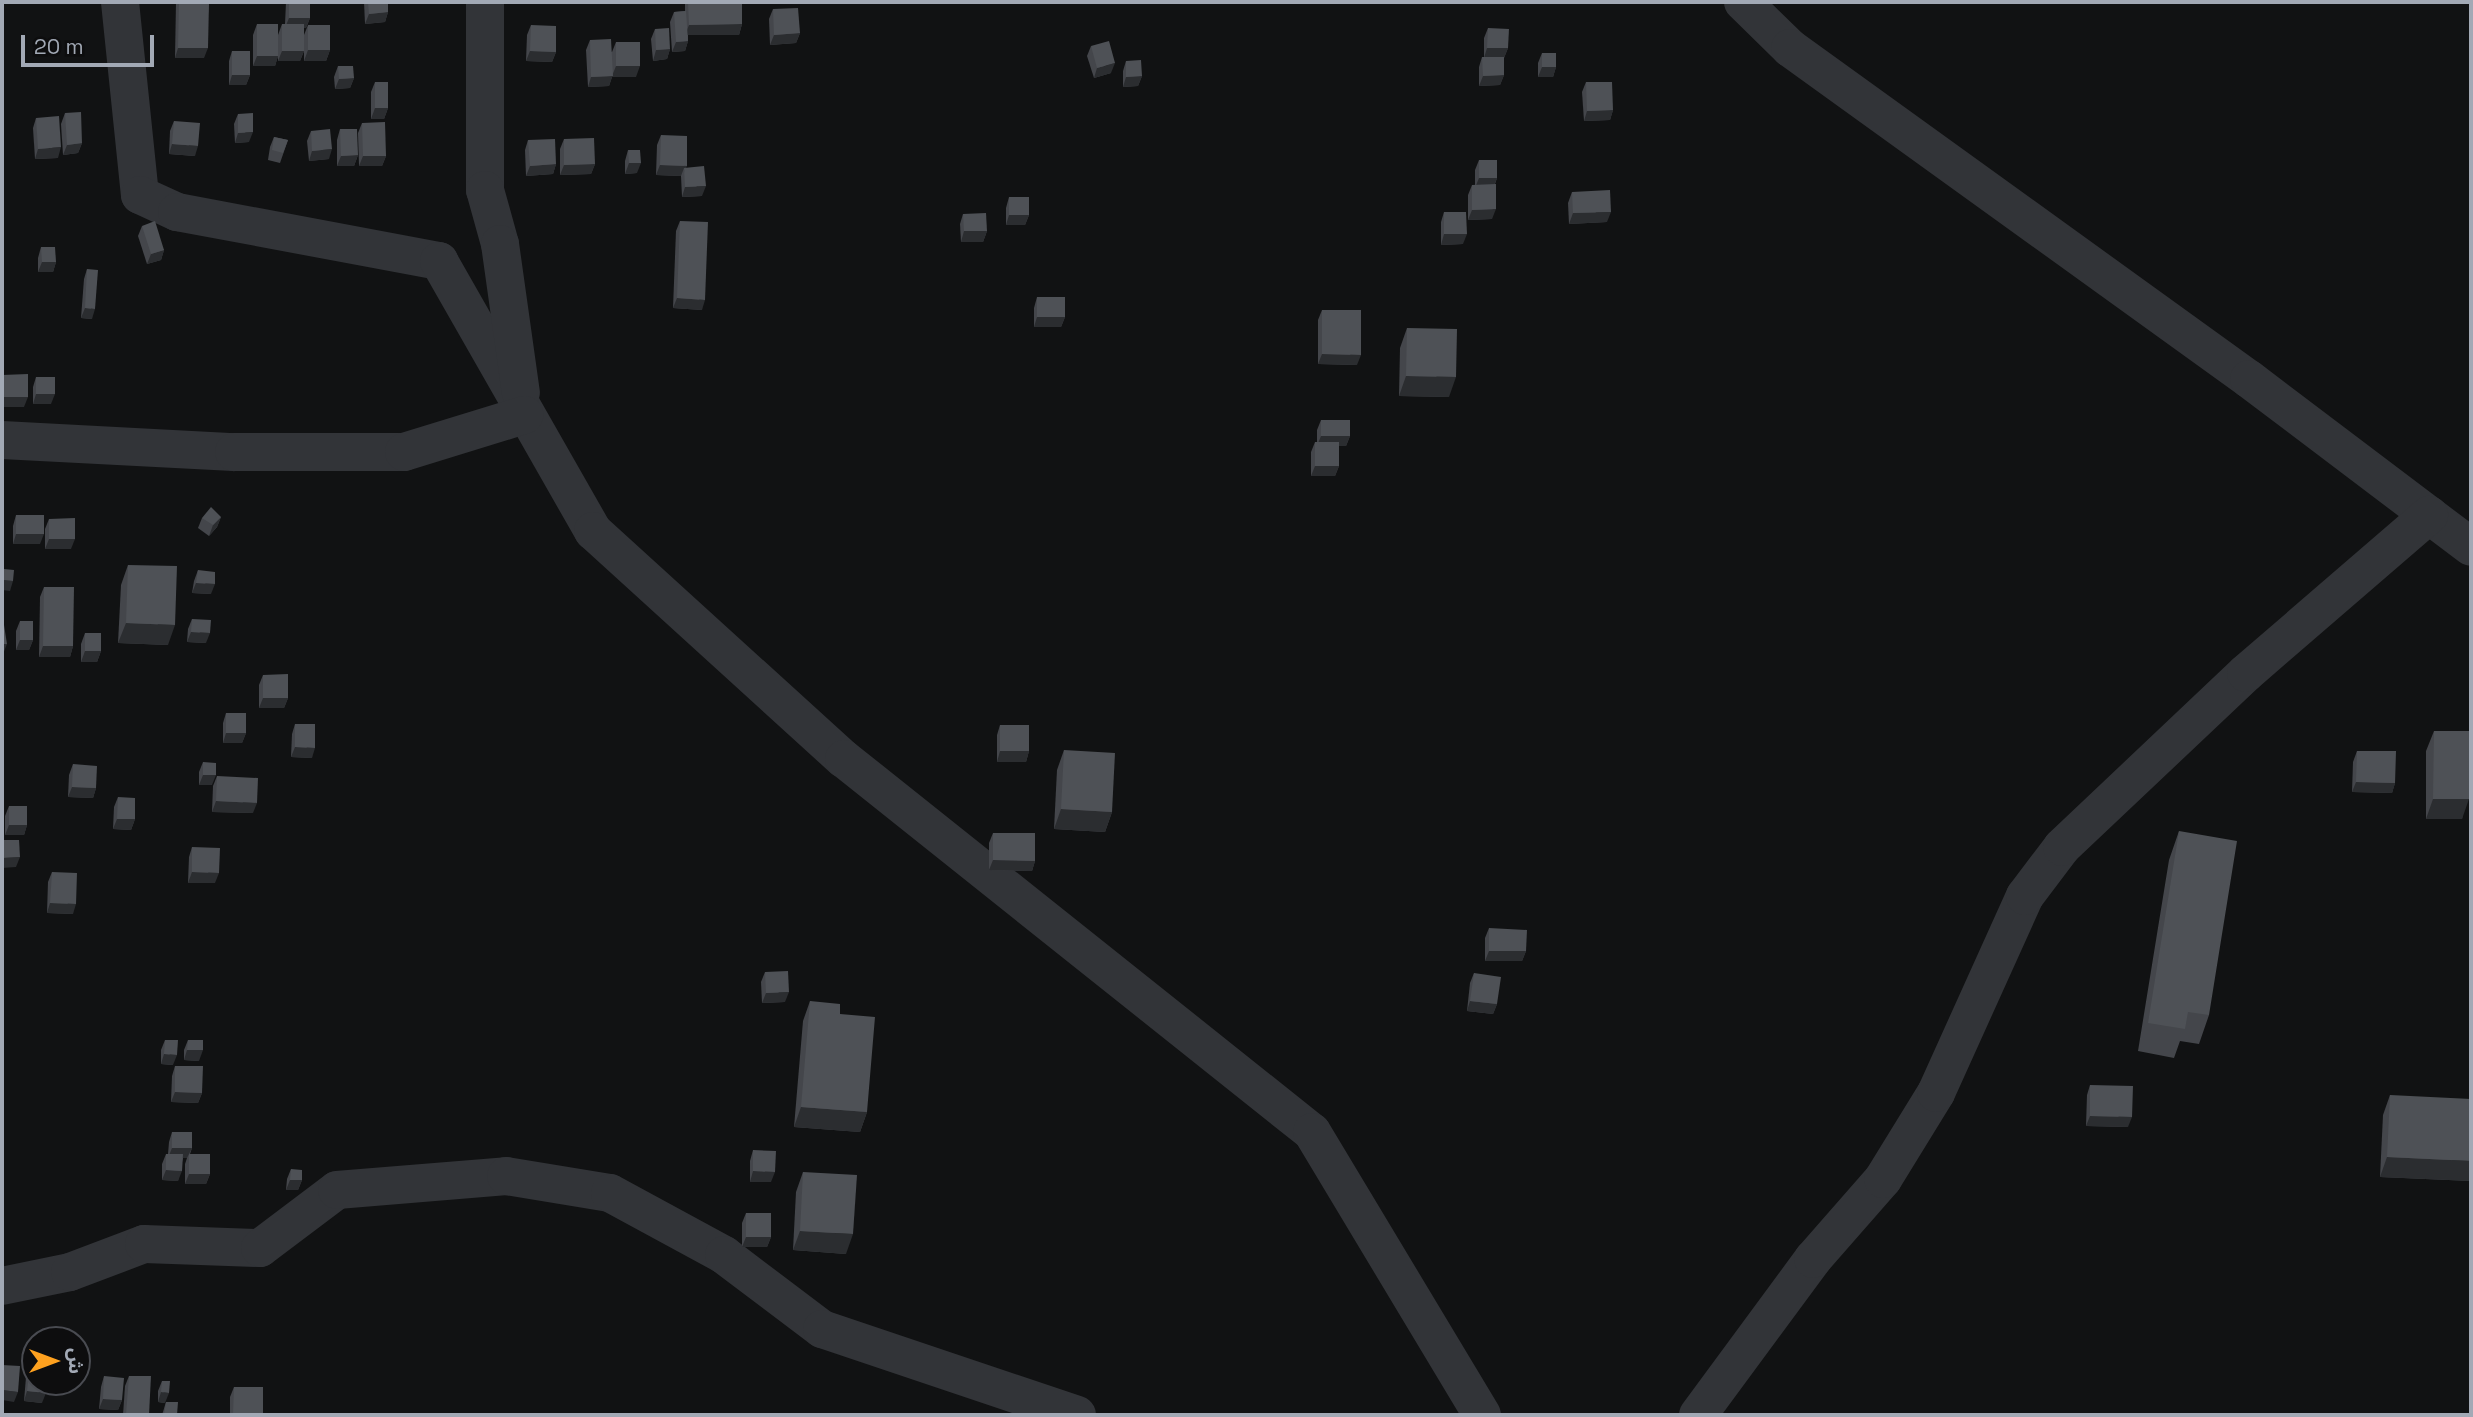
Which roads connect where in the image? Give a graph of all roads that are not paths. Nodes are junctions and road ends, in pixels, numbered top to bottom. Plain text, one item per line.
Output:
1 (120, 2) edge
2 (485, 2) edge
3 (1743, 2) edge
4 (524, 415) junction
5 (2, 440) edge
6 (2429, 515) junction
7 (2471, 547) edge
8 (2, 1286) edge
9 (1077, 1415) edge
10 (1482, 1415) edge
11 (1698, 1415) edge

1 - 4 street
2 - 4 street
3 - 6 street
4 - 5 street
4 - 10 street
6 - 7 street
6 - 11 street
8 - 9 street

